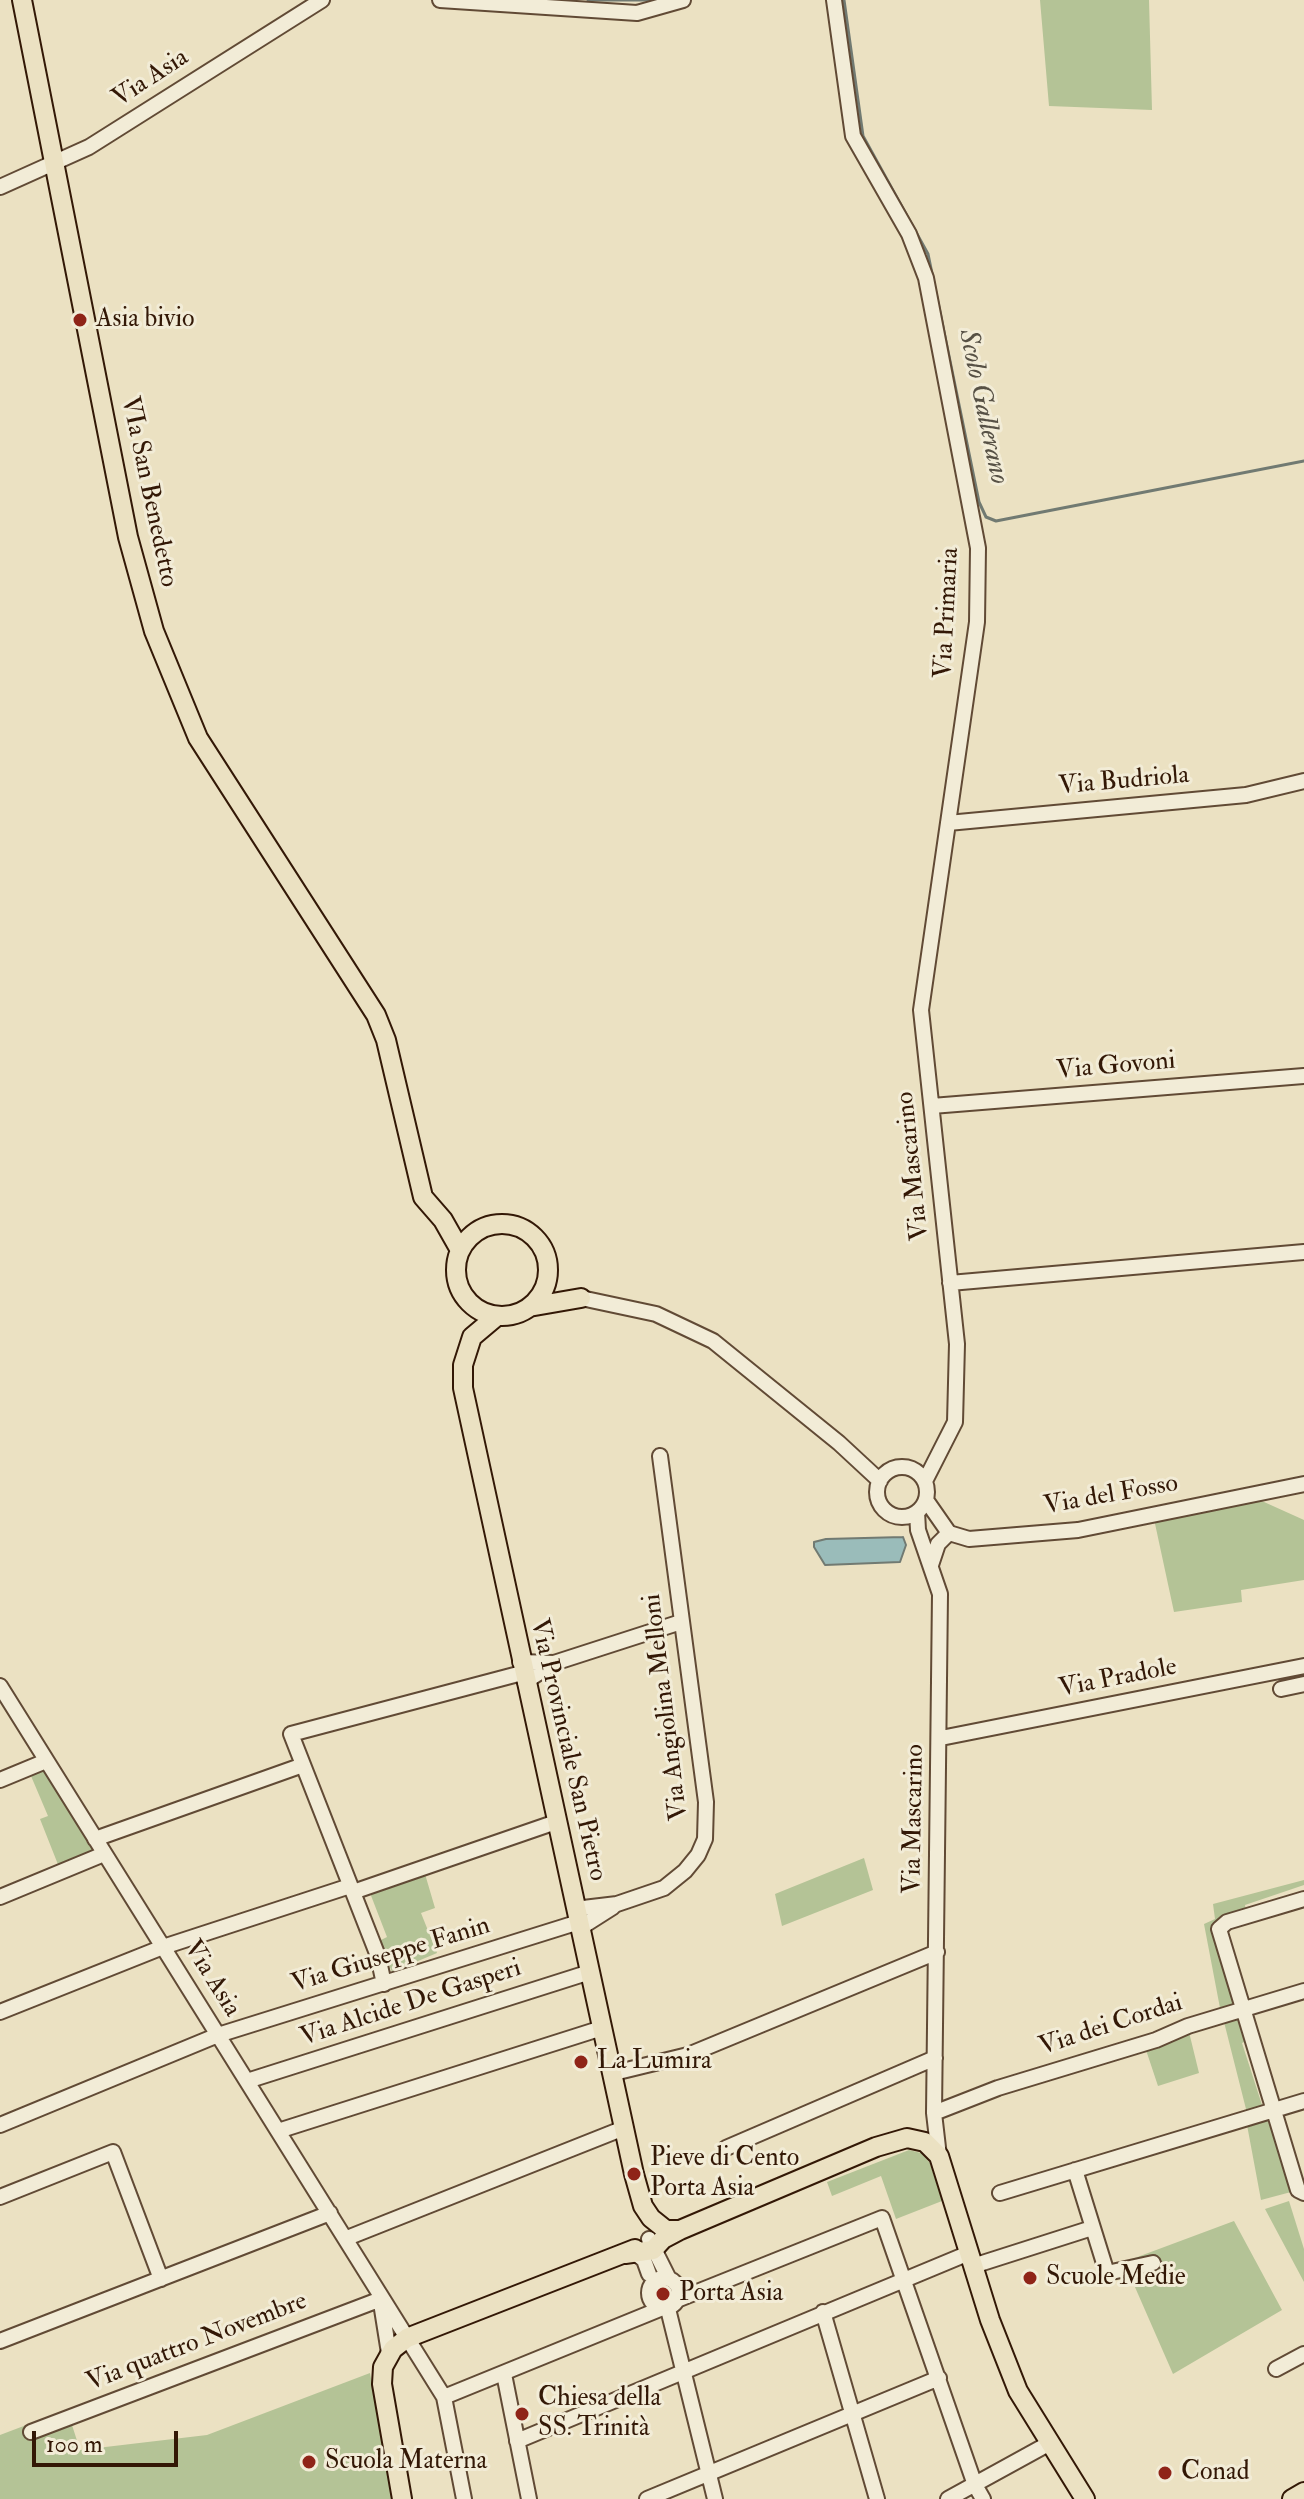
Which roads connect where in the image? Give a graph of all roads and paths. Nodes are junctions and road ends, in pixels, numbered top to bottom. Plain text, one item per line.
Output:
1 (22, 0) edge
2 (322, 0) edge
3 (440, 0) edge
4 (683, 0) edge
5 (834, 0) edge
6 (55, 161) junction
7 (0, 187) edge
8 (1304, 781) edge
9 (948, 823) junction
10 (921, 1010) joint
11 (1304, 1076) edge
12 (932, 1106) junction
13 (443, 1220) junction
14 (478, 1230) junction
15 (460, 1250) junction
16 (1304, 1252) edge
17 (547, 1275) junction
18 (950, 1283) junction
19 (581, 1298) junction
20 (468, 1301) junction
21 (528, 1308) junction
22 (497, 1316) junction
23 (472, 1337) junction
24 (660, 1456) dead end
25 (921, 1476) junction
26 (883, 1477) junction
27 (1304, 1484) edge
28 (917, 1510) junction
29 (949, 1533) junction
30 (931, 1565) junction
31 (681, 1622) junction
32 (554, 1663) junction
33 (1304, 1666) edge
34 (522, 1672) junction
35 (1304, 1684) edge
36 (0, 1686) edge
37 (1281, 1689) dead end
38 (4, 1701) edge
39 (941, 1738) junction
40 (46, 1761) junction
41 (303, 1765) junction
42 (0, 1780) edge
43 (556, 1822) junction
44 (95, 1839) junction
45 (104, 1854) junction
46 (351, 1889) junction
47 (0, 1897) edge
48 (1304, 1899) edge
49 (578, 1919) junction
50 (163, 1947) junction
51 (937, 1952) junction
52 (590, 1972) junction
53 (384, 1984) junction
54 (1304, 1991) edge
55 (1243, 2010) junction
56 (0, 2012) edge
57 (602, 2028) junction
58 (218, 2035) junction
59 (935, 2058) junction
60 (614, 2073) junction
61 (247, 2081) junction
62 (1304, 2101) edge
63 (1273, 2110) junction
64 (934, 2113) junction
65 (0, 2125) edge
66 (624, 2128) junction
67 (278, 2131) junction
68 (914, 2139) junction
69 (726, 2148) dead end
70 (939, 2156) junction
71 (1075, 2170) junction
72 (1000, 2193) dead end
73 (1304, 2193) edge
74 (0, 2197) edge
75 (330, 2213) junction
76 (1092, 2228) junction
77 (347, 2238) junction
78 (652, 2242) junction
79 (971, 2260) junction
80 (1153, 2263) dead end
81 (906, 2278) junction
82 (161, 2279) junction
83 (669, 2279) junction
84 (650, 2280) junction
85 (381, 2299) junction
86 (668, 2306) junction
87 (823, 2312) junction
88 (407, 2338) junction
89 (0, 2341) edge
90 (389, 2353) junction
91 (1304, 2354) edge
92 (1276, 2369) dead end
93 (684, 2373) junction
94 (504, 2374) junction
95 (939, 2378) junction
96 (444, 2397) junction
97 (852, 2412) junction
98 (31, 2432) dead end
99 (517, 2441) junction
100 (1048, 2444) junction
101 (709, 2472) junction
102 (975, 2485) junction
103 (1304, 2492) edge
104 (402, 2499) edge
105 (464, 2499) edge
106 (529, 2499) edge
107 (647, 2499) edge
108 (715, 2499) edge
109 (877, 2499) edge
110 (948, 2499) edge
111 (983, 2499) edge
112 (1085, 2499) edge
113 (1292, 2499) edge

1 - 6 main road, VIa San Benedetto
2 - 6 street, Via Asia
3 - 4 street
5 - 9 street, Via Primaria
6 - 7 street, Via Asia
6 - 13 main road, VIa San Benedetto
8 - 9 street, Via Budriola
9 - 10 street, Via Primaria
10 - 12 street, Via Mascarino
11 - 12 street, Via Govoni
12 - 18 street, Via Mascarino
13 - 14 main road
13 - 15 main road
14 - 15 main road
14 - 17 main road
15 - 20 main road
16 - 18 street
17 - 19 main road
17 - 21 main road
18 - 25 street, Via Mascarino
19 - 21 main road
19 - 26 street
20 - 22 main road
20 - 23 main road, Via Provinciale San Pietro
21 - 22 main road
22 - 23 main road
23 - 34 main road, Via Provinciale San Pietro
24 - 31 street, Via Angiolina Melloni
25 - 26 street
25 - 28 street
26 - 28 street
27 - 29 street, Via del Fosso
28 - 29 street
28 - 30 street, Via Mascarino
29 - 30 street
30 - 39 street, Via Mascarino
31 - 32 street
31 - 49 street, Via Angiolina Melloni
32 - 34 street
32 - 34 street
33 - 39 street, Via Pradole
34 - 41 street
34 - 43 main road, Via Provinciale San Pietro
35 - 37 street
36 - 38 street, Via Asia
38 - 40 street, Via Asia
39 - 51 street, Via Mascarino
40 - 42 street
40 - 44 street, Via Asia
41 - 44 street
41 - 46 street
43 - 46 street
43 - 49 main road, Via Provinciale San Pietro
44 - 45 street, Via Asia
45 - 47 street
45 - 50 street, Via Asia
46 - 50 street
46 - 53 street
48 - 55 street
49 - 52 main road, Via Provinciale San Pietro
49 - 53 street, Via Giuseppe Fanin
50 - 56 street
50 - 58 street, Via Asia
51 - 59 street, Via Mascarino
51 - 60 street
52 - 57 main road, Via Provinciale San Pietro
52 - 61 street, Via Alcide De Gasperi
53 - 58 street, Via Giuseppe Fanin
54 - 55 street, Via dei Cordai
55 - 63 street
55 - 64 street, Via dei Cordai
57 - 60 main road, Via Provinciale San Pietro
57 - 67 street
58 - 61 street, Via Asia
58 - 65 street, Via Giuseppe Fanin
59 - 64 street, Via Mascarino
59 - 69 street
60 - 66 main road, Via Provinciale San Pietro
61 - 67 street, Via Asia
62 - 63 street
63 - 71 street
63 - 73 street
64 - 68 street
64 - 70 street, Via Mascarino
66 - 77 street
66 - 78 main road, Via Provinciale San Pietro
67 - 75 street, Via Asia
68 - 70 main road
68 - 78 main road
70 - 79 main road
71 - 72 street
71 - 76 street
74 - 82 street
75 - 77 street, Via Asia
75 - 82 street
76 - 79 street
76 - 80 street
77 - 85 street, Via Asia
78 - 83 street
78 - 84 street
78 - 88 main road
79 - 81 street
79 - 100 main road
81 - 86 street
81 - 87 street
81 - 95 street
82 - 89 street
83 - 84 street
83 - 86 street
84 - 86 street
85 - 88 street, Via Asia
85 - 90 street, Via Asia
85 - 98 street, Via quattro Novembre
86 - 93 street
86 - 94 street
87 - 93 street
87 - 97 street
88 - 90 main road
88 - 96 street, Via Asia
90 - 104 main road
91 - 92 street
93 - 99 street
93 - 101 street
94 - 96 street
94 - 99 street
95 - 97 street
95 - 102 street
96 - 105 street
97 - 101 street
97 - 109 street
99 - 106 street
100 - 102 street
100 - 112 main road
101 - 107 street
101 - 108 street
102 - 110 street
102 - 111 street
103 - 113 main road

